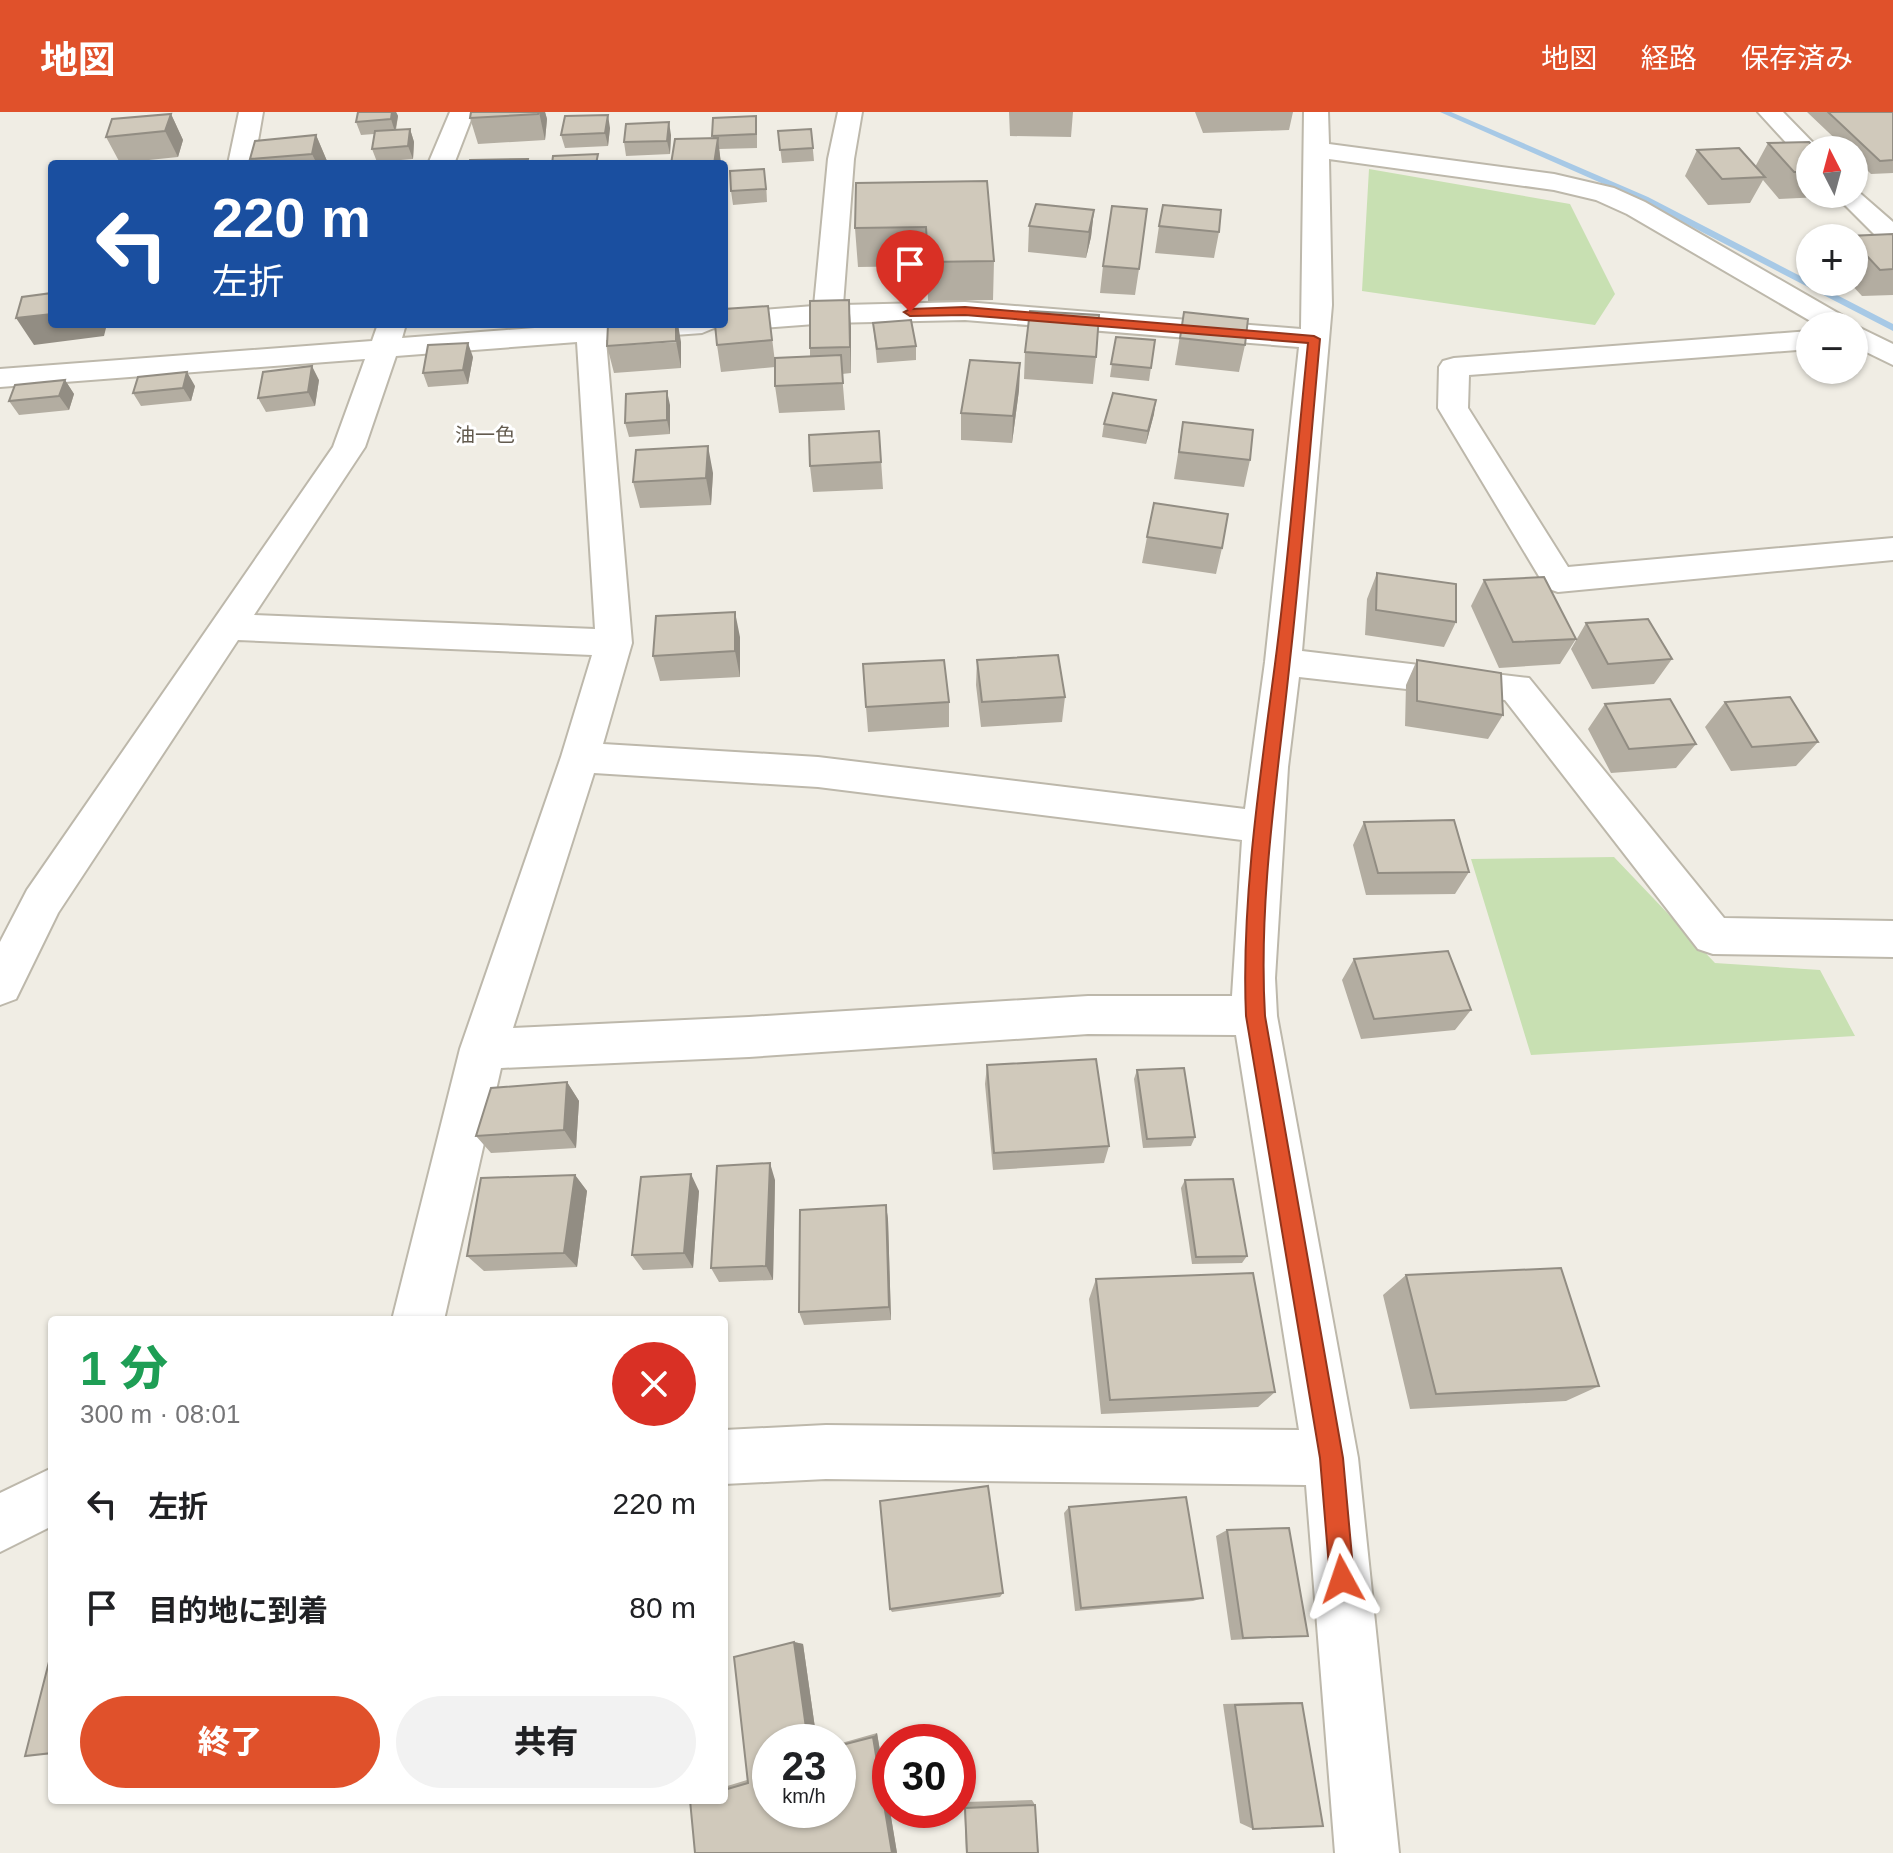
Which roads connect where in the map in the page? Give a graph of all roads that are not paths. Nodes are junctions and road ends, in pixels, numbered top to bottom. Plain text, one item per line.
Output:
1 (251, 112) edge
2 (462, 112) edge
3 (850, 112) edge
4 (1770, 112) edge
5 (1317, 131) edge
6 (1796, 139) edge
7 (242, 160) edge
8 (443, 160) edge
9 (1862, 208) edge
10 (1893, 237) edge
11 (1816, 312) edge
12 (828, 314) junction
13 (728, 322) edge
14 (646, 328) edge
15 (591, 332) junction
16 (390, 336) edge
17 (1314, 339) junction
18 (1796, 341) edge
19 (1868, 342) edge
20 (1893, 356) edge
21 (0, 378) edge
22 (1893, 549) edge
23 (230, 627) junction
24 (614, 643) junction
25 (1283, 662) junction
26 (580, 757) junction
27 (1265, 827) junction
28 (1893, 939) edge
29 (0, 986) edge
30 (1255, 1016) junction
31 (483, 1049) junction
32 (419, 1316) edge
33 (728, 1457) edge
34 (1331, 1458) junction
35 (48, 1498) edge
36 (0, 1524) edge
37 (1367, 1853) edge

1 - 7 street
2 - 8 street
3 - 12 street
4 - 6 street
5 - 11 street
5 - 17 street
9 - 10 street
12 - 13 street
12 - 17 street
14 - 15 street
15 - 16 street
15 - 24 street
16 - 21 street
16 - 23 street
17 - 25 street
18 - 22 street
19 - 20 street
23 - 24 street
23 - 29 street
24 - 26 street
25 - 27 street
25 - 28 street
26 - 27 street
26 - 31 street
27 - 30 street
30 - 31 street
30 - 34 street
31 - 32 street
33 - 34 street
34 - 37 street
35 - 36 street

